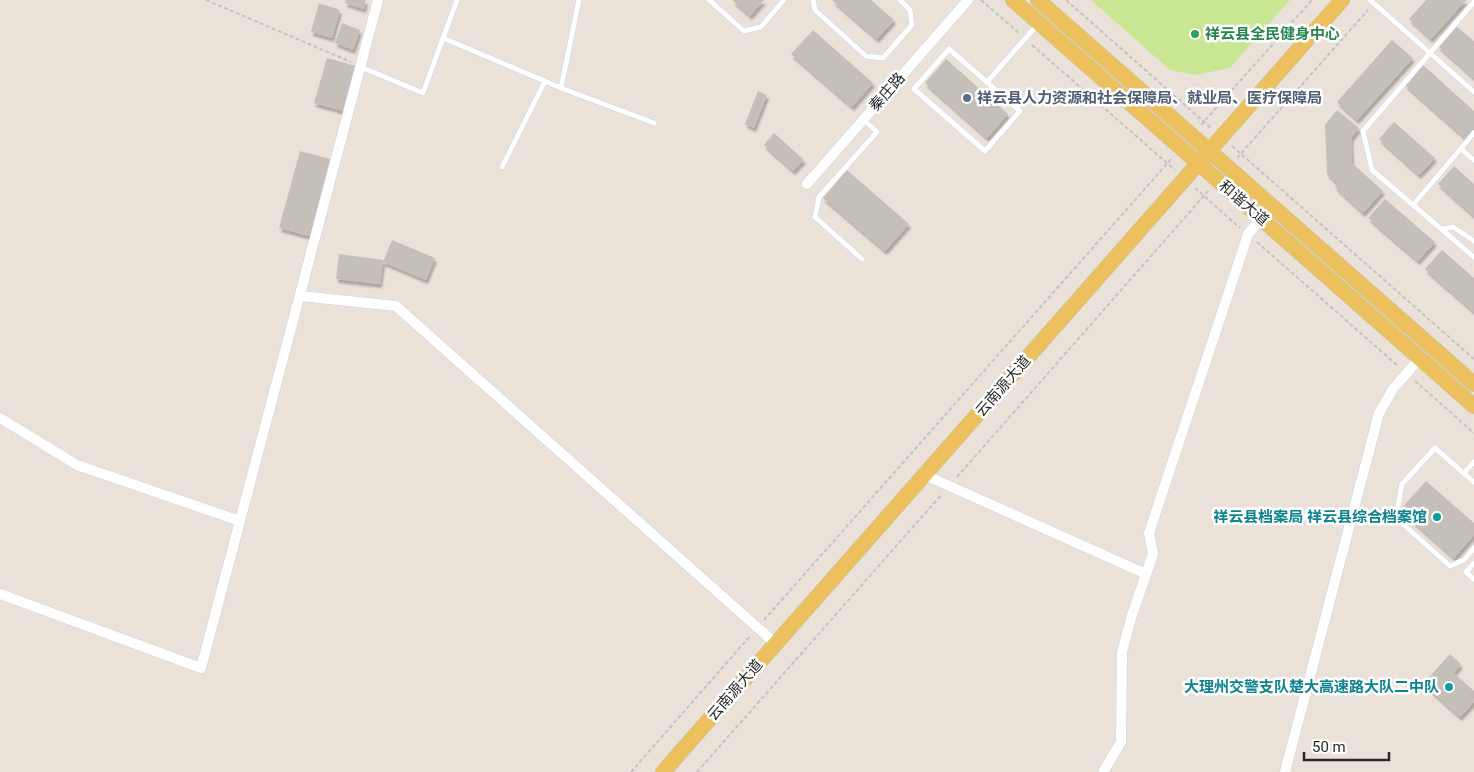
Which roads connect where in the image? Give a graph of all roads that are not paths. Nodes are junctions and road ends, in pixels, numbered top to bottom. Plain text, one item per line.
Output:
1 (378, 0) edge
2 (456, 0) edge
3 (579, 0) edge
4 (709, 0) edge
5 (784, 0) edge
6 (814, 0) edge
7 (900, 0) edge
8 (968, 0) edge
9 (1013, 0) edge
10 (1038, 0) edge
11 (1342, 0) edge
12 (1372, 2) edge
13 (1474, 2) edge
14 (1039, 23) junction
15 (443, 38) junction
16 (1430, 53) junction
17 (360, 66) junction
18 (545, 81) junction
19 (987, 82) junction
20 (561, 88) junction
21 (1474, 92) edge
22 (863, 119) junction
23 (654, 123) dead end
24 (1474, 133) edge
25 (1461, 149) junction
26 (1209, 151) junction
27 (1474, 160) edge
28 (1198, 163) junction
29 (502, 167) dead end
30 (806, 184) dead end
31 (1413, 205) junction
32 (1261, 218) junction
33 (1442, 229) junction
34 (1474, 242) edge
35 (1474, 257) edge
36 (862, 260) dead end
37 (300, 296) junction
38 (1420, 358) junction
39 (1474, 384) edge
40 (1474, 406) edge
41 (0, 418) edge
42 (1474, 462) edge
43 (1464, 473) junction
44 (925, 475) junction
45 (1474, 482) edge
46 (240, 521) junction
47 (1474, 548) edge
48 (1474, 563) edge
49 (1146, 574) junction
50 (1474, 579) edge
51 (0, 594) edge
52 (776, 644) junction
53 (663, 772) edge
54 (1103, 772) edge
55 (1286, 772) edge

1 - 17 street
2 - 15 lane
3 - 20 lane
4 - 5 lane
6 - 7 lane
8 - 22 street, 秦庄路
9 - 14 main road, 和谐大道
10 - 26 main road, 和谐大道
11 - 26 main road, 云南源大道
12 - 16 lane
13 - 16 lane
14 - 19 lane
14 - 28 main road, 和谐大道
15 - 17 lane
15 - 18 lane
16 - 21 lane
16 - 31 lane
17 - 37 street
18 - 20 lane
18 - 29 lane
19 - 19 lane
20 - 23 lane
22 - 30 street, 秦庄路
22 - 36 lane
24 - 25 lane
25 - 27 lane
25 - 31 lane
26 - 28 main road, 云南源大道
26 - 39 main road, 和谐大道
28 - 32 main road, 和谐大道
28 - 44 main road, 云南源大道
31 - 33 lane
32 - 38 main road, 和谐大道
32 - 49 street
33 - 34 lane
33 - 35 lane
37 - 46 street
37 - 52 street
38 - 40 main road, 和谐大道
38 - 55 street
41 - 46 street
42 - 43 lane
43 - 45 lane
43 - 47 lane
44 - 49 street
44 - 52 main road, 云南源大道
46 - 51 street
48 - 50 lane
49 - 54 street
52 - 53 main road, 云南源大道

